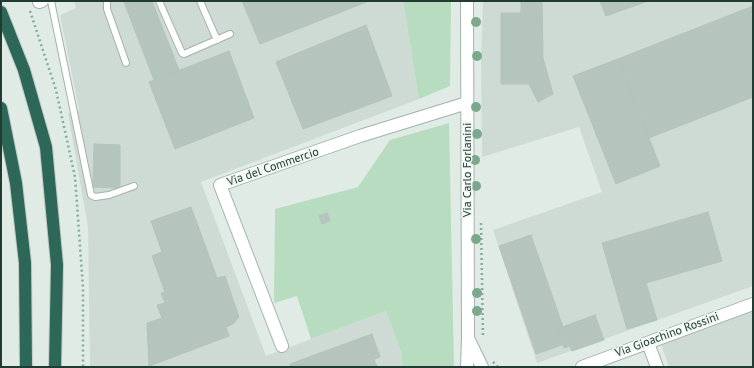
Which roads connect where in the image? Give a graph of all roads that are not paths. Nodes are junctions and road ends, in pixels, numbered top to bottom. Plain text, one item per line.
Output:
1 (107, 1) edge
2 (159, 1) edge
3 (200, 1) edge
4 (467, 1) edge
5 (40, 3) edge
6 (1, 12) edge
7 (230, 34) dead end
8 (217, 40) junction
9 (126, 63) dead end
10 (467, 103) junction
11 (1, 108) edge
12 (134, 186) dead end
13 (753, 304) edge
14 (468, 339) junction
15 (648, 343) junction
16 (282, 346) dead end
17 (26, 367) edge
18 (55, 367) edge
19 (466, 367) edge
20 (482, 367) edge
21 (582, 367) edge
22 (657, 367) edge

1 - 9 lane
2 - 8 lane
3 - 8 lane
4 - 10 street, Via Carlo Forlanini
5 - 12 lane
6 - 18 highway
7 - 8 lane
10 - 14 street, Via Carlo Forlanini
10 - 16 street, Via del Commercio
11 - 17 highway
13 - 15 street, Via Gioachino Rossini
14 - 19 street, Via Carlo Forlanini
14 - 20 street, Via Carlo Forlanini
15 - 21 street, Via Gioachino Rossini
15 - 22 street

